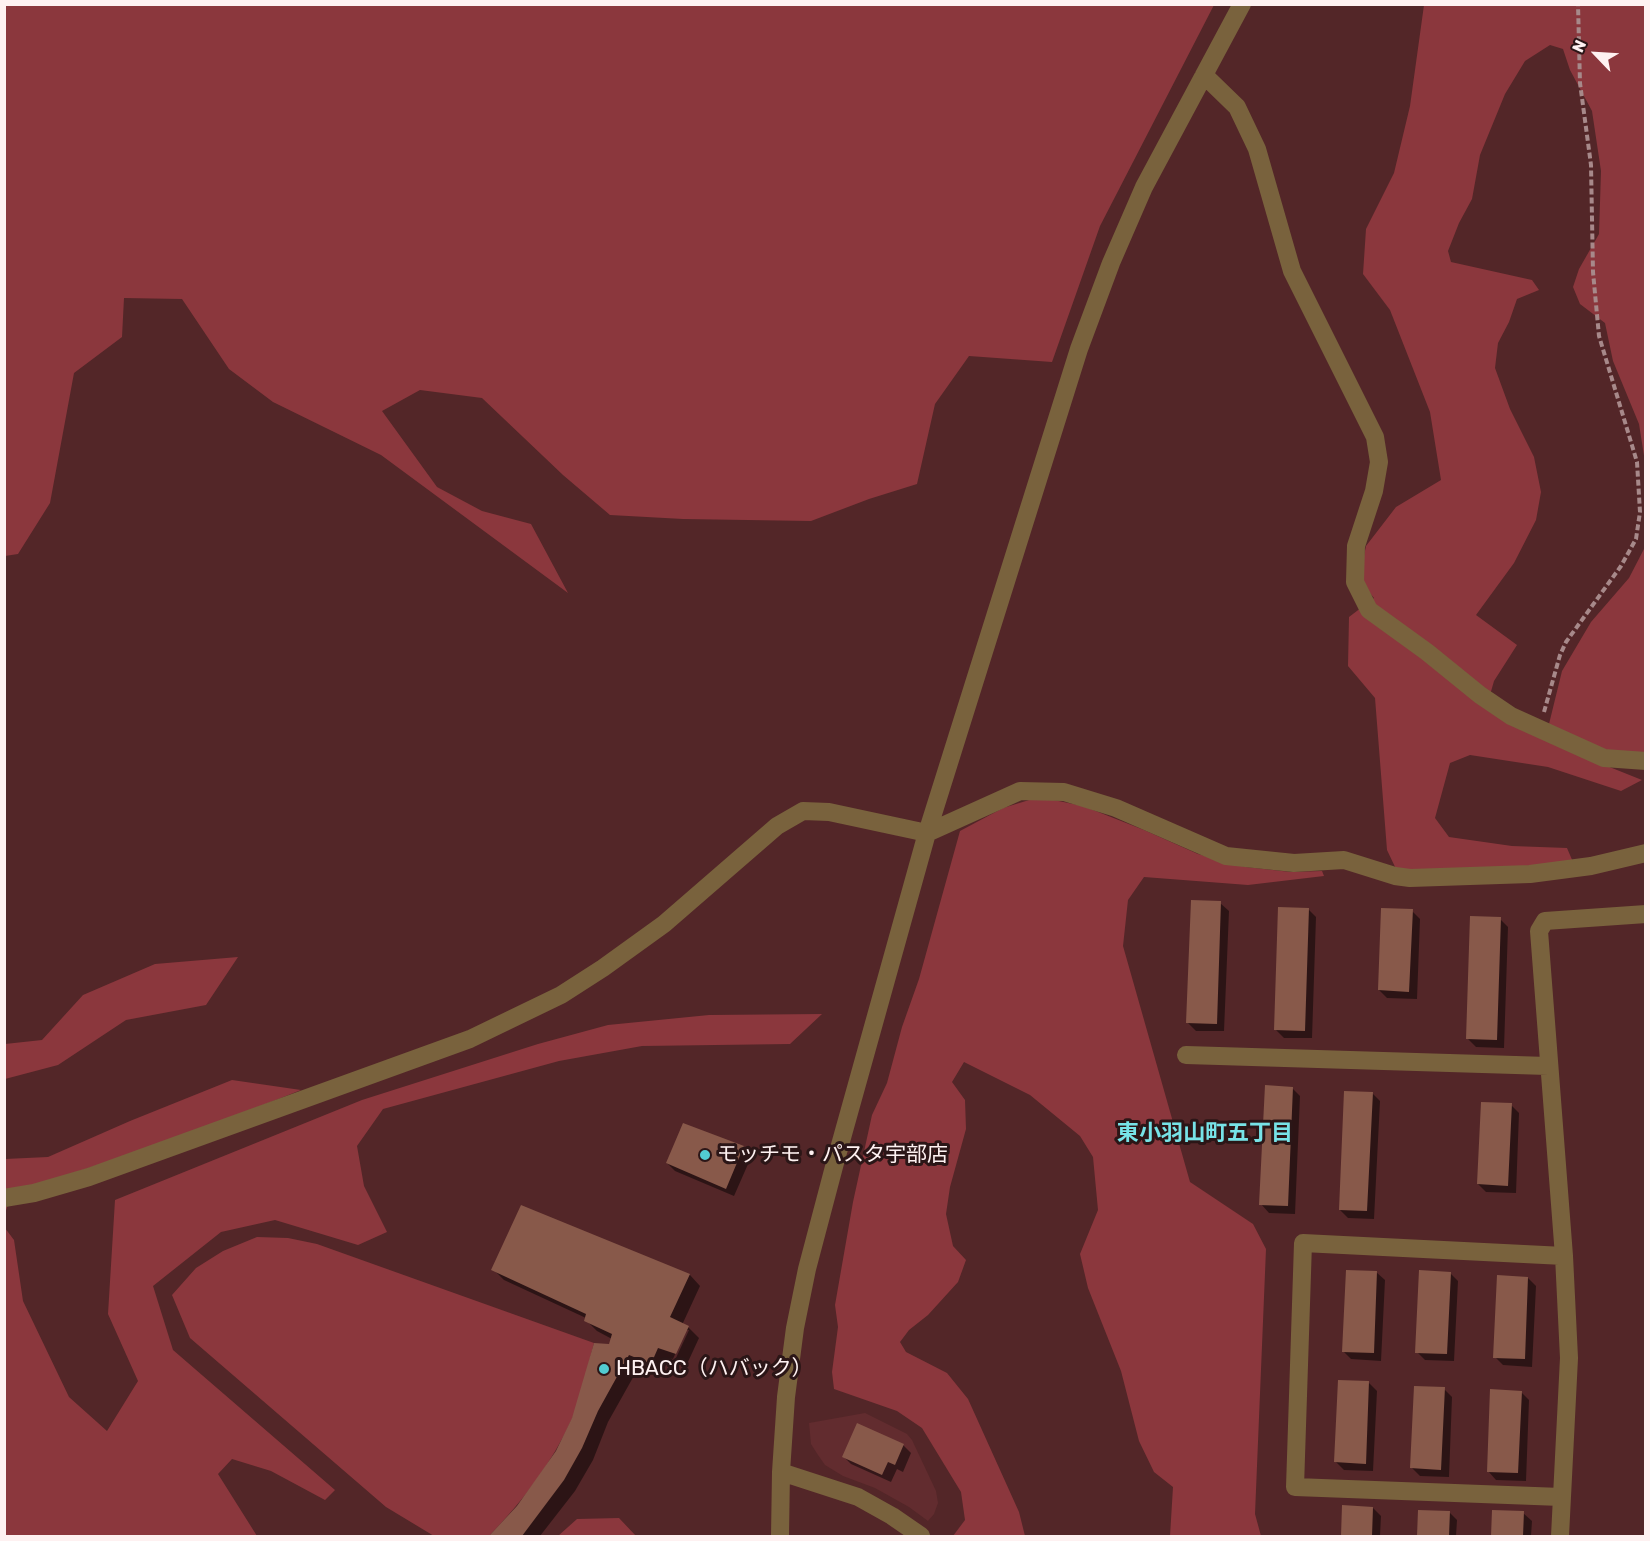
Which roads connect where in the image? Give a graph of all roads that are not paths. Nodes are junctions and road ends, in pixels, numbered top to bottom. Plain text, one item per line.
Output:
1 (1242, 4) edge
2 (1204, 75) junction
3 (1643, 764) edge
4 (927, 833) junction
5 (1646, 854) edge
6 (1646, 914) edge
7 (1186, 1056) dead end
8 (1548, 1066) junction
9 (4, 1198) edge
10 (1564, 1256) junction
11 (781, 1472) junction
12 (1561, 1497) junction
13 (780, 1536) edge
14 (921, 1536) edge
15 (1560, 1536) edge

1 - 2 street
2 - 3 street
2 - 4 street
4 - 5 street
4 - 9 street
4 - 11 street
6 - 8 street
7 - 8 street
8 - 10 street
10 - 12 street
10 - 12 street
11 - 13 street
11 - 14 street
12 - 15 street

